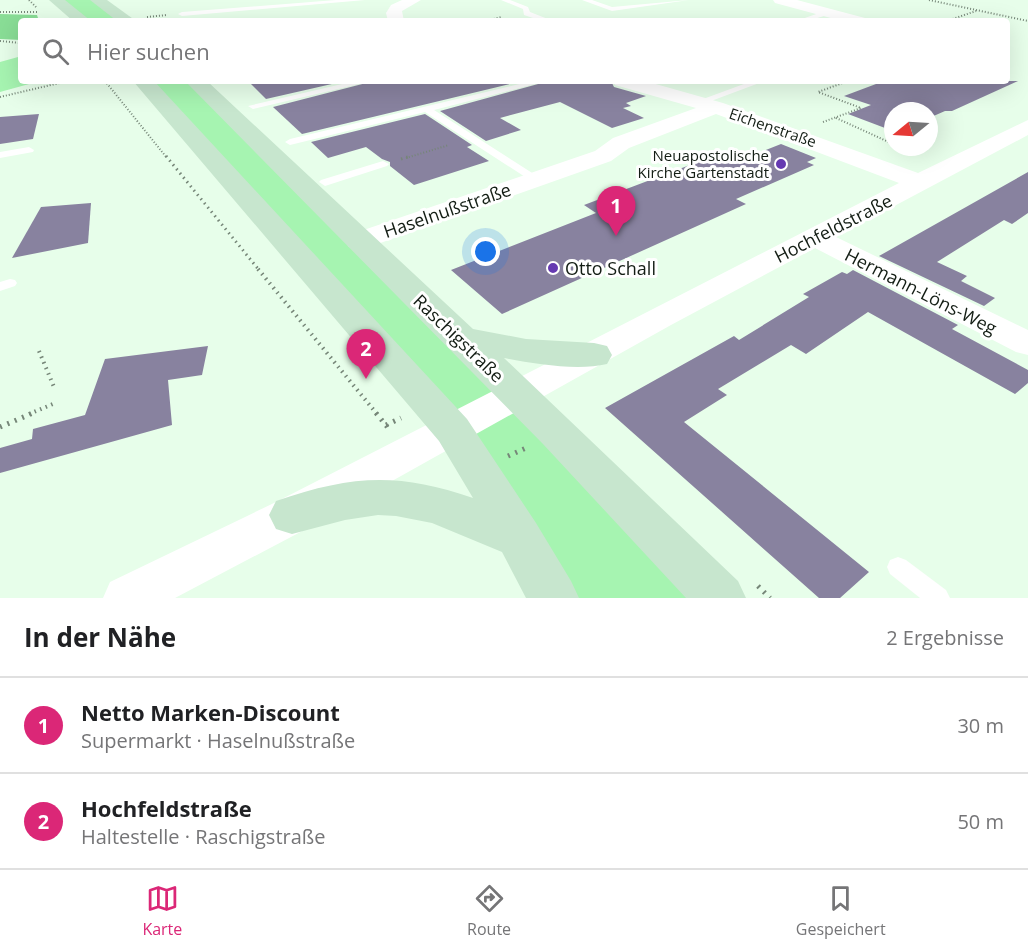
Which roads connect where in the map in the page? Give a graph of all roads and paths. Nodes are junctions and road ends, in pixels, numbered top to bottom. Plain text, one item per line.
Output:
1 (56, 0) edge
2 (97, 0) edge
3 (362, 0) edge
4 (414, 0) edge
5 (504, 0) edge
6 (585, 0) edge
7 (686, 0) edge
8 (780, 0) edge
9 (928, 0) edge
10 (976, 11) junction
11 (0, 12) edge
12 (40, 12) dead end
13 (828, 12) junction
14 (182, 14) joint
15 (79, 18) edge
16 (132, 18) edge
17 (144, 18) edge
18 (395, 18) edge
19 (540, 18) edge
20 (809, 18) edge
21 (849, 18) edge
22 (956, 18) edge
23 (1028, 21) edge
24 (0, 41) edge
25 (18, 44) edge
26 (55, 84) edge
27 (107, 84) edge
28 (146, 84) edge
29 (198, 84) edge
30 (355, 84) edge
31 (530, 84) edge
32 (633, 84) edge
33 (754, 84) edge
34 (840, 84) edge
35 (0, 97) edge
36 (708, 105) junction
37 (253, 106) dead end
38 (426, 109) junction
39 (835, 118) junction
40 (1028, 126) edge
41 (795, 134) junction
42 (472, 138) junction
43 (884, 140) edge
44 (290, 142) dead end
45 (29, 150) dead end
46 (0, 155) edge
47 (383, 164) joint
48 (536, 180) junction
49 (325, 182) dead end
50 (921, 183) junction
51 (815, 237) junction
52 (358, 241) junction
53 (460, 338) junction
54 (1028, 344) edge
55 (39, 351) dead end
56 (594, 355) junction
57 (54, 387) dead end
58 (517, 394) junction
59 (53, 404) dead end
60 (386, 425) dead end
61 (0, 427) edge
62 (453, 430) junction
63 (292, 515) junction
64 (519, 538) junction
65 (898, 567) dead end
66 (127, 598) edge
67 (553, 598) edge
68 (720, 598) edge
69 (938, 598) edge

1 - 15 street
2 - 16 street
3 - 14 lane
4 - 18 street
5 - 19 lane
6 - 7 lane
8 - 13 street
9 - 10 path
10 - 22 path
10 - 23 path
11 - 12 path
13 - 20 lane
13 - 21 street
14 - 17 path
24 - 25 path
26 - 35 path
27 - 60 path
28 - 62 street
29 - 52 street, Raschigstraße
30 - 37 lane
31 - 38 lane
32 - 36 street, Eichenstraße
33 - 36 lane
34 - 39 path
36 - 41 street, Eichenstraße
36 - 48 street, Haselnußstraße
38 - 42 lane, Haselnußstraße
38 - 44 lane
39 - 41 path
39 - 43 path
40 - 50 street, Hochfeldstraße
41 - 50 street, Eichenstraße
42 - 47 path
42 - 48 lane, Haselnußstraße
45 - 46 lane
47 - 49 lane
48 - 52 street, Haselnußstraße
50 - 51 street, Hochfeldstraße
51 - 54 street, Hermann-Löns-Weg
51 - 56 street, Hochfeldstraße
52 - 53 street, Raschigstraße
53 - 56 street
53 - 58 street, Raschigstraße
55 - 57 path
56 - 58 street, Hochfeldstraße
58 - 62 street, Hochfeldstraße
58 - 68 street, Raschigstraße
59 - 61 path
62 - 63 street, Hochfeldstraße
62 - 64 street
63 - 64 street
63 - 66 street, Hochfeldstraße
64 - 67 street
65 - 69 lane

